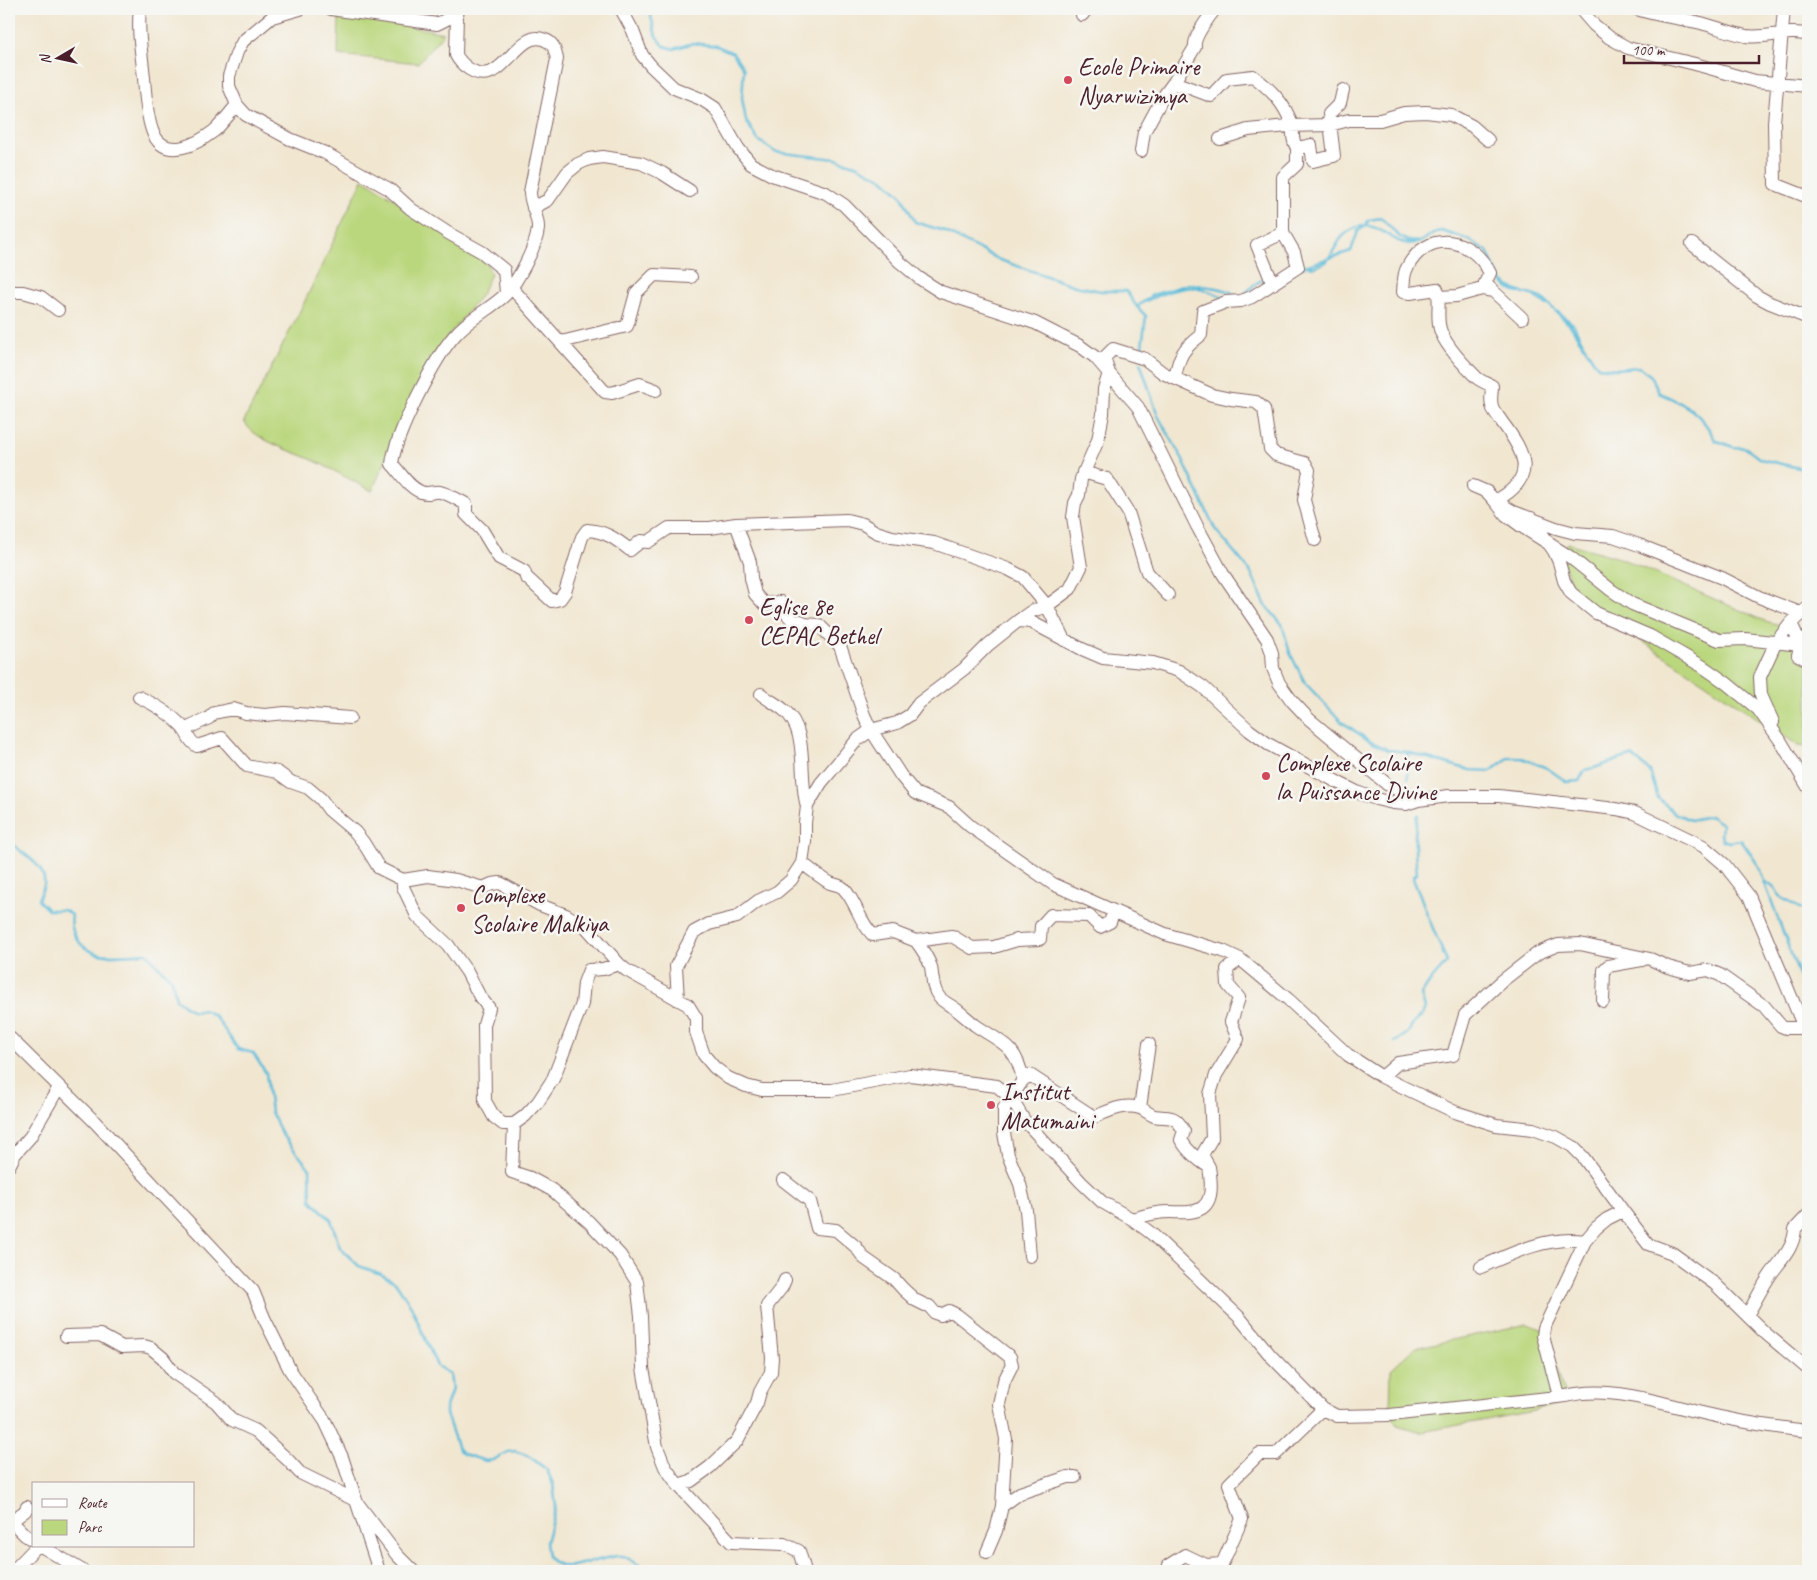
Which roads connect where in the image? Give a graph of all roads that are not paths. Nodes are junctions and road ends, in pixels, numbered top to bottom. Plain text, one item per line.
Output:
1 (140, 9) edge
2 (300, 9) edge
3 (330, 9) edge
4 (621, 9) edge
5 (1215, 9) edge
6 (1580, 9) edge
7 (1637, 9) edge
8 (1784, 9) edge
9 (458, 11) edge
10 (1782, 33) junction
11 (1808, 35) edge
12 (1174, 82) junction
13 (1777, 84) junction
14 (1808, 86) edge
15 (1342, 90) dead end
16 (237, 105) junction
17 (1292, 125) junction
18 (1330, 125) junction
19 (1220, 139) dead end
20 (1488, 140) dead end
21 (1297, 148) junction
22 (1141, 152) dead end
23 (690, 191) dead end
24 (1808, 197) edge
25 (533, 208) junction
26 (1283, 233) junction
27 (1692, 244) dead end
28 (691, 277) dead end
29 (1273, 284) junction
30 (508, 290) junction
31 (9, 291) edge
32 (1492, 291) junction
33 (1440, 298) junction
34 (58, 310) dead end
35 (1522, 318) dead end
36 (1808, 318) edge
37 (561, 342) junction
38 (1109, 373) junction
39 (1175, 378) junction
40 (656, 390) dead end
41 (1083, 472) junction
42 (1472, 486) dead end
43 (1495, 501) junction
44 (1530, 518) junction
45 (736, 524) junction
46 (1315, 540) dead end
47 (1546, 541) junction
48 (1168, 595) dead end
49 (1047, 606) junction
50 (1806, 612) edge
51 (1018, 621) junction
52 (1790, 623) junction
53 (1064, 640) junction
54 (1776, 642) junction
55 (1805, 644) edge
56 (1808, 660) edge
57 (762, 694) dead end
58 (138, 697) dead end
59 (350, 718) dead end
60 (184, 730) junction
61 (871, 730) junction
62 (1780, 740) junction
63 (1808, 787) edge
64 (1418, 800) junction
65 (807, 806) junction
66 (802, 863) junction
67 (403, 880) junction
68 (1114, 911) junction
69 (916, 941) junction
70 (1240, 959) junction
71 (1650, 959) junction
72 (619, 964) junction
73 (678, 1000) junction
74 (1603, 1001) dead end
75 (1807, 1031) edge
76 (9, 1037) edge
77 (1149, 1044) dead end
78 (1382, 1077) junction
79 (1023, 1080) junction
80 (59, 1087) junction
81 (1011, 1098) junction
82 (1140, 1108) junction
83 (514, 1124) junction
84 (9, 1166) edge
85 (1209, 1167) junction
86 (783, 1180) dead end
87 (1623, 1211) junction
88 (1808, 1215) edge
89 (1132, 1219) junction
90 (1585, 1241) junction
91 (1030, 1256) dead end
92 (1481, 1267) dead end
93 (785, 1280) dead end
94 (1747, 1315) junction
95 (66, 1336) dead end
96 (1808, 1369) edge
97 (1558, 1396) junction
98 (1323, 1410) junction
99 (1808, 1431) edge
100 (1074, 1477) dead end
101 (678, 1485) junction
102 (355, 1500) junction
103 (1002, 1506) junction
104 (28, 1507) dead end
105 (10, 1521) edge
106 (32, 1539) edge
107 (35, 1548) edge
108 (44, 1548) edge
109 (987, 1552) dead end
110 (1170, 1565) dead end
111 (1220, 1568) edge
112 (13, 1571) edge
113 (83, 1571) edge
114 (379, 1571) edge
115 (412, 1571) edge
116 (805, 1571) edge

1 - 16 street
2 - 16 street
3 - 9 street
4 - 38 street
5 - 12 street
6 - 13 street
7 - 10 street
8 - 10 street
9 - 25 street
10 - 11 street
10 - 13 street
12 - 17 street
12 - 22 street
13 - 14 street
13 - 24 street
15 - 18 street
16 - 30 street
17 - 18 street
17 - 19 street
17 - 21 street
18 - 20 street
18 - 21 street
21 - 26 street
23 - 25 street
25 - 30 street
26 - 29 street
26 - 29 street
27 - 36 street
28 - 37 street
29 - 39 street
30 - 37 street
30 - 45 street
31 - 34 street
32 - 33 street
32 - 33 street
32 - 35 street
33 - 43 street
37 - 40 street
38 - 39 street
38 - 41 street
38 - 64 street
39 - 46 street
41 - 48 street
41 - 49 street
42 - 43 street
43 - 44 street
43 - 47 street
44 - 47 street
44 - 50 street
45 - 49 street
45 - 61 street
47 - 54 street
47 - 62 street
49 - 51 street
49 - 53 street
50 - 52 street
51 - 53 street
51 - 61 street
52 - 54 street
52 - 55 street
53 - 64 street
54 - 55 street
54 - 62 street
55 - 56 street
57 - 65 street
58 - 60 street
59 - 60 street
60 - 67 street
61 - 65 street
61 - 68 street
62 - 63 street
64 - 75 street
65 - 66 street
66 - 69 street
66 - 73 street
67 - 72 street
67 - 83 street
68 - 69 street
68 - 70 street
69 - 79 street
70 - 78 street
70 - 85 street
71 - 74 street
71 - 75 street
71 - 78 street
72 - 73 street
72 - 83 street
73 - 81 street
76 - 80 street
77 - 82 street
78 - 87 street
79 - 81 street
79 - 82 street
80 - 84 street
80 - 102 street
81 - 89 street
81 - 91 street
82 - 85 street
83 - 101 street
85 - 89 street
86 - 103 street
87 - 90 street
87 - 94 street
88 - 94 street
89 - 98 street
90 - 92 street
90 - 97 street
93 - 101 street
94 - 96 street
95 - 102 street
97 - 98 street
97 - 99 street
98 - 111 street
100 - 103 street
101 - 116 street
102 - 114 street
102 - 115 street
103 - 109 street
104 - 105 street
105 - 106 street
107 - 112 street
108 - 113 street
110 - 111 street

